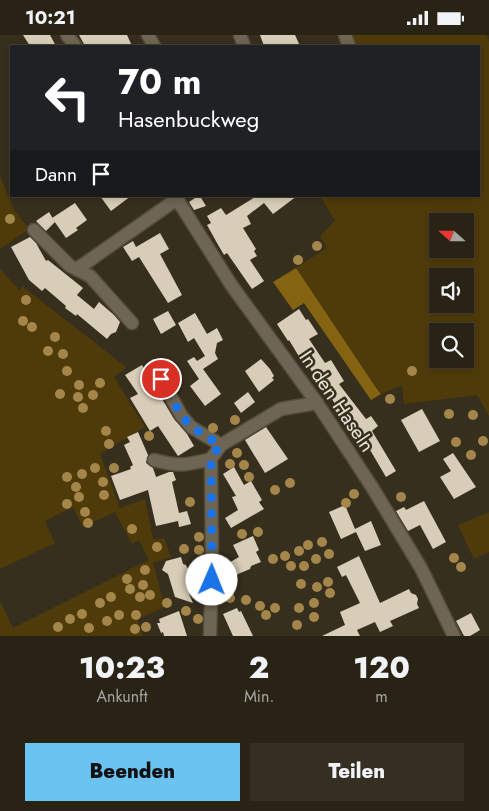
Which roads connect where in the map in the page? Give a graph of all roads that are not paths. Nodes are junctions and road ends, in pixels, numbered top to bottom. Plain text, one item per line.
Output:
1 (176, 198) edge
2 (34, 230) dead end
3 (76, 269) junction
4 (132, 323) dead end
5 (161, 379) dead end
6 (317, 403) junction
7 (220, 445) junction
8 (211, 459) junction
9 (154, 460) dead end
10 (210, 636) edge
11 (454, 636) edge

1 - 3 street
1 - 6 street, In den Haseln
2 - 3 street
3 - 4 street
5 - 7 street
6 - 7 street
6 - 11 street, In den Haseln
7 - 8 street
8 - 9 street
8 - 10 street

